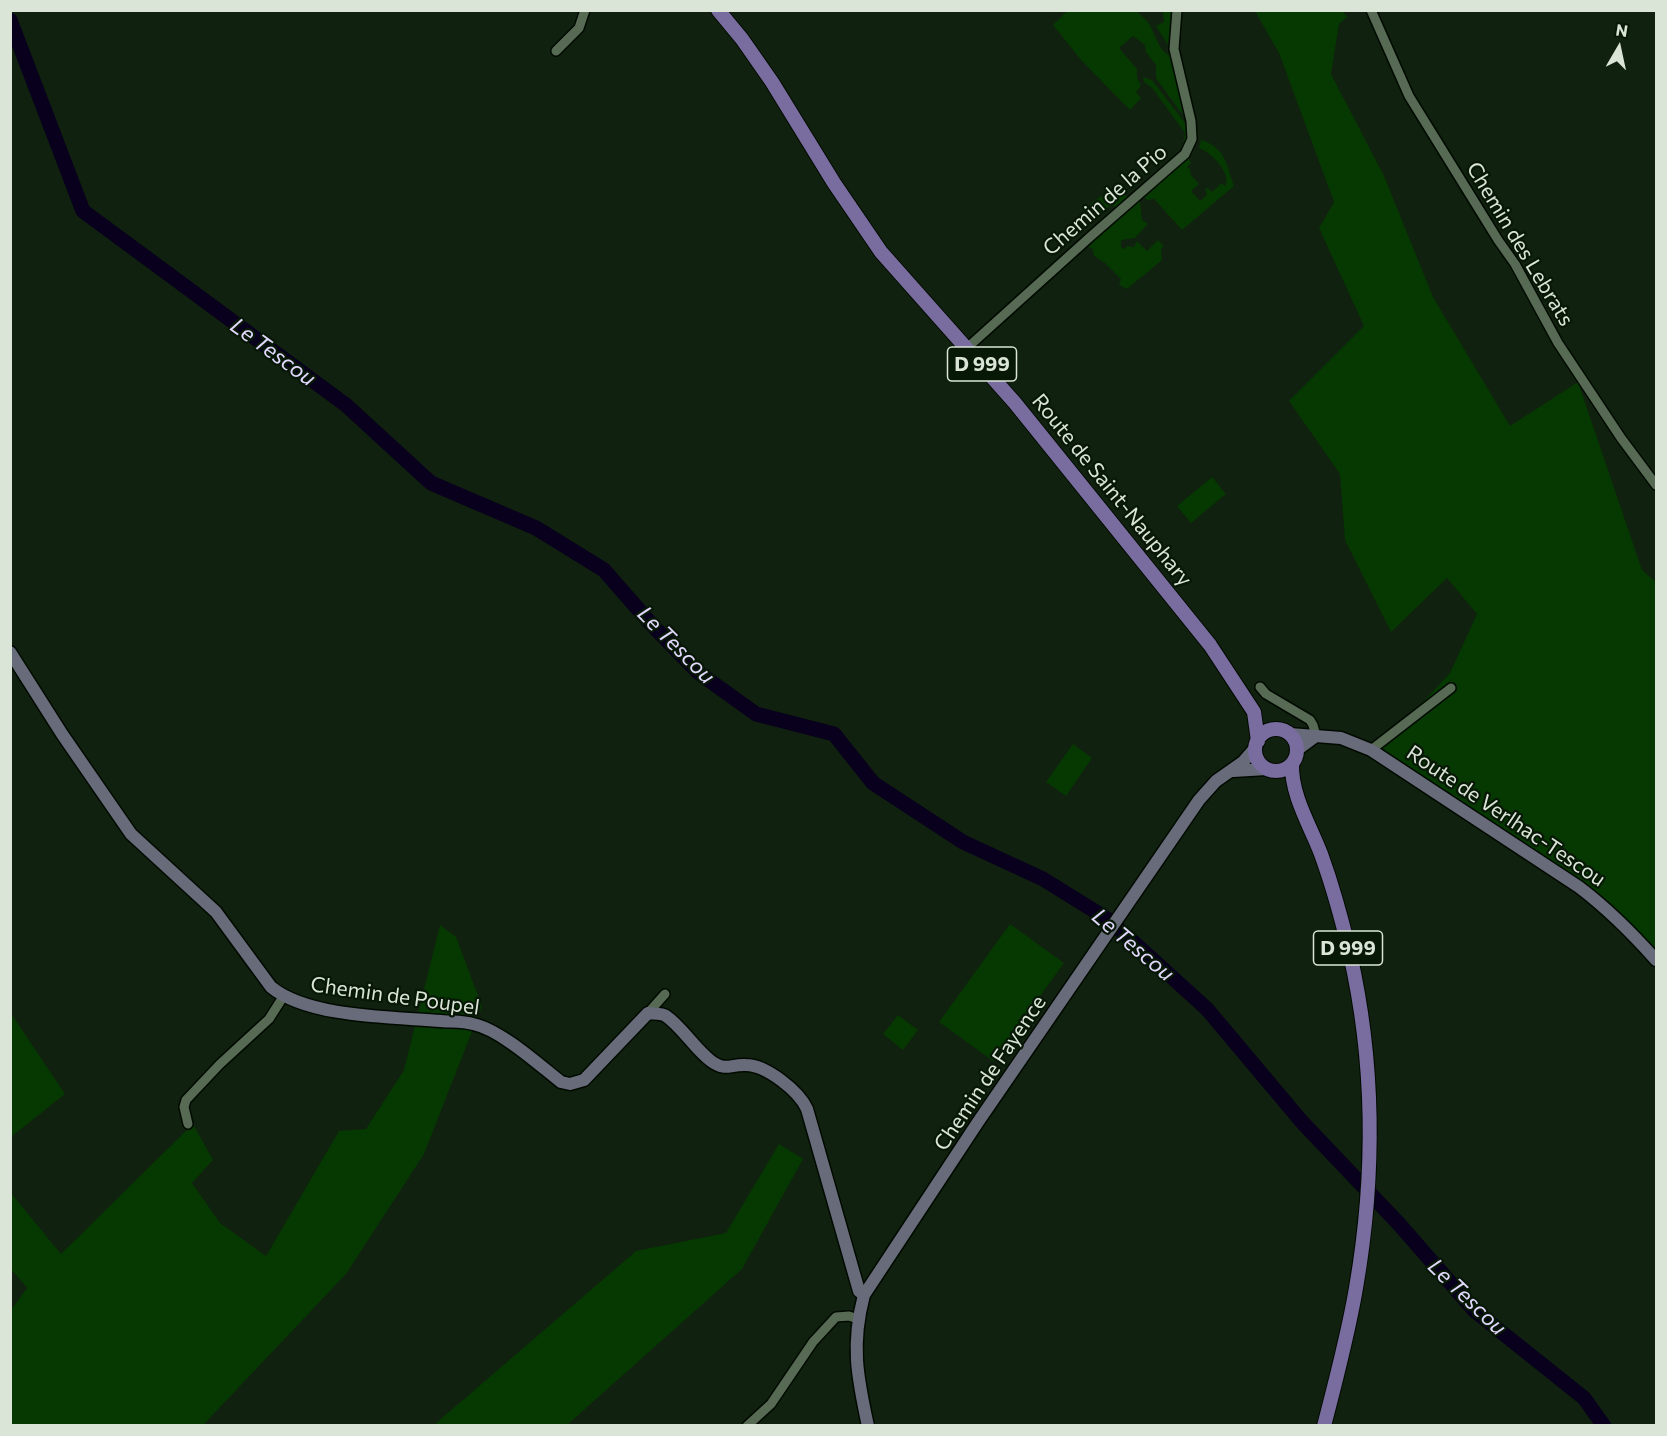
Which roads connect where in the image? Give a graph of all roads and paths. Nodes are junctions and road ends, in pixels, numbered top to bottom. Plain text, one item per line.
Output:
1 (585, 10) edge
2 (718, 10) edge
3 (1177, 10) edge
4 (1371, 10) edge
5 (556, 51) dead end
6 (967, 348) junction
7 (1656, 485) edge
8 (10, 651) edge
9 (1260, 687) dead end
10 (1452, 688) dead end
11 (1254, 712) junction
12 (1276, 730) junction
13 (1290, 734) junction
14 (1316, 736) junction
15 (1257, 744) junction
16 (1297, 750) junction
17 (1371, 750) junction
18 (1292, 764) junction
19 (1268, 770) junction
20 (1232, 771) junction
21 (1297, 796) junction
22 (1656, 960) edge
23 (665, 994) dead end
24 (283, 997) junction
25 (648, 1013) junction
26 (188, 1124) dead end
27 (864, 1295) junction
28 (858, 1320) junction
29 (747, 1425) edge
30 (868, 1425) edge
31 (1324, 1425) edge

1 - 5 street
2 - 6 main road, Route de Saint-Nauphary / D 999
3 - 6 street, Chemin de la Pio
4 - 7 street, Chemin des Lebrats
6 - 11 main road, Route de Saint-Nauphary / D 999
8 - 24 street, Chemin de Poupel
9 - 14 street
10 - 17 street
11 - 12 main road, Route de Saint-Nauphary / D 999
11 - 15 main road, Route de Saint-Nauphary / D 999
12 - 13 main road
12 - 15 main road
13 - 14 street, Route de Verlhac-Tescou
13 - 16 main road
14 - 16 street
14 - 17 street, Route de Verlhac-Tescou
15 - 19 main road
15 - 20 street, Chemin de Fayence
16 - 18 main road
17 - 22 street, Route de Verlhac-Tescou
18 - 19 main road
18 - 21 main road, D 999
19 - 20 street
19 - 21 main road, D 999
20 - 27 street, Chemin de Fayence
21 - 31 main road, D 999
23 - 25 street, Chemin de Poupel
24 - 25 street, Chemin de Poupel
24 - 26 street
25 - 27 street
27 - 28 street, Chemin de Fayence
28 - 29 street
28 - 30 street, Chemin de Fayence

